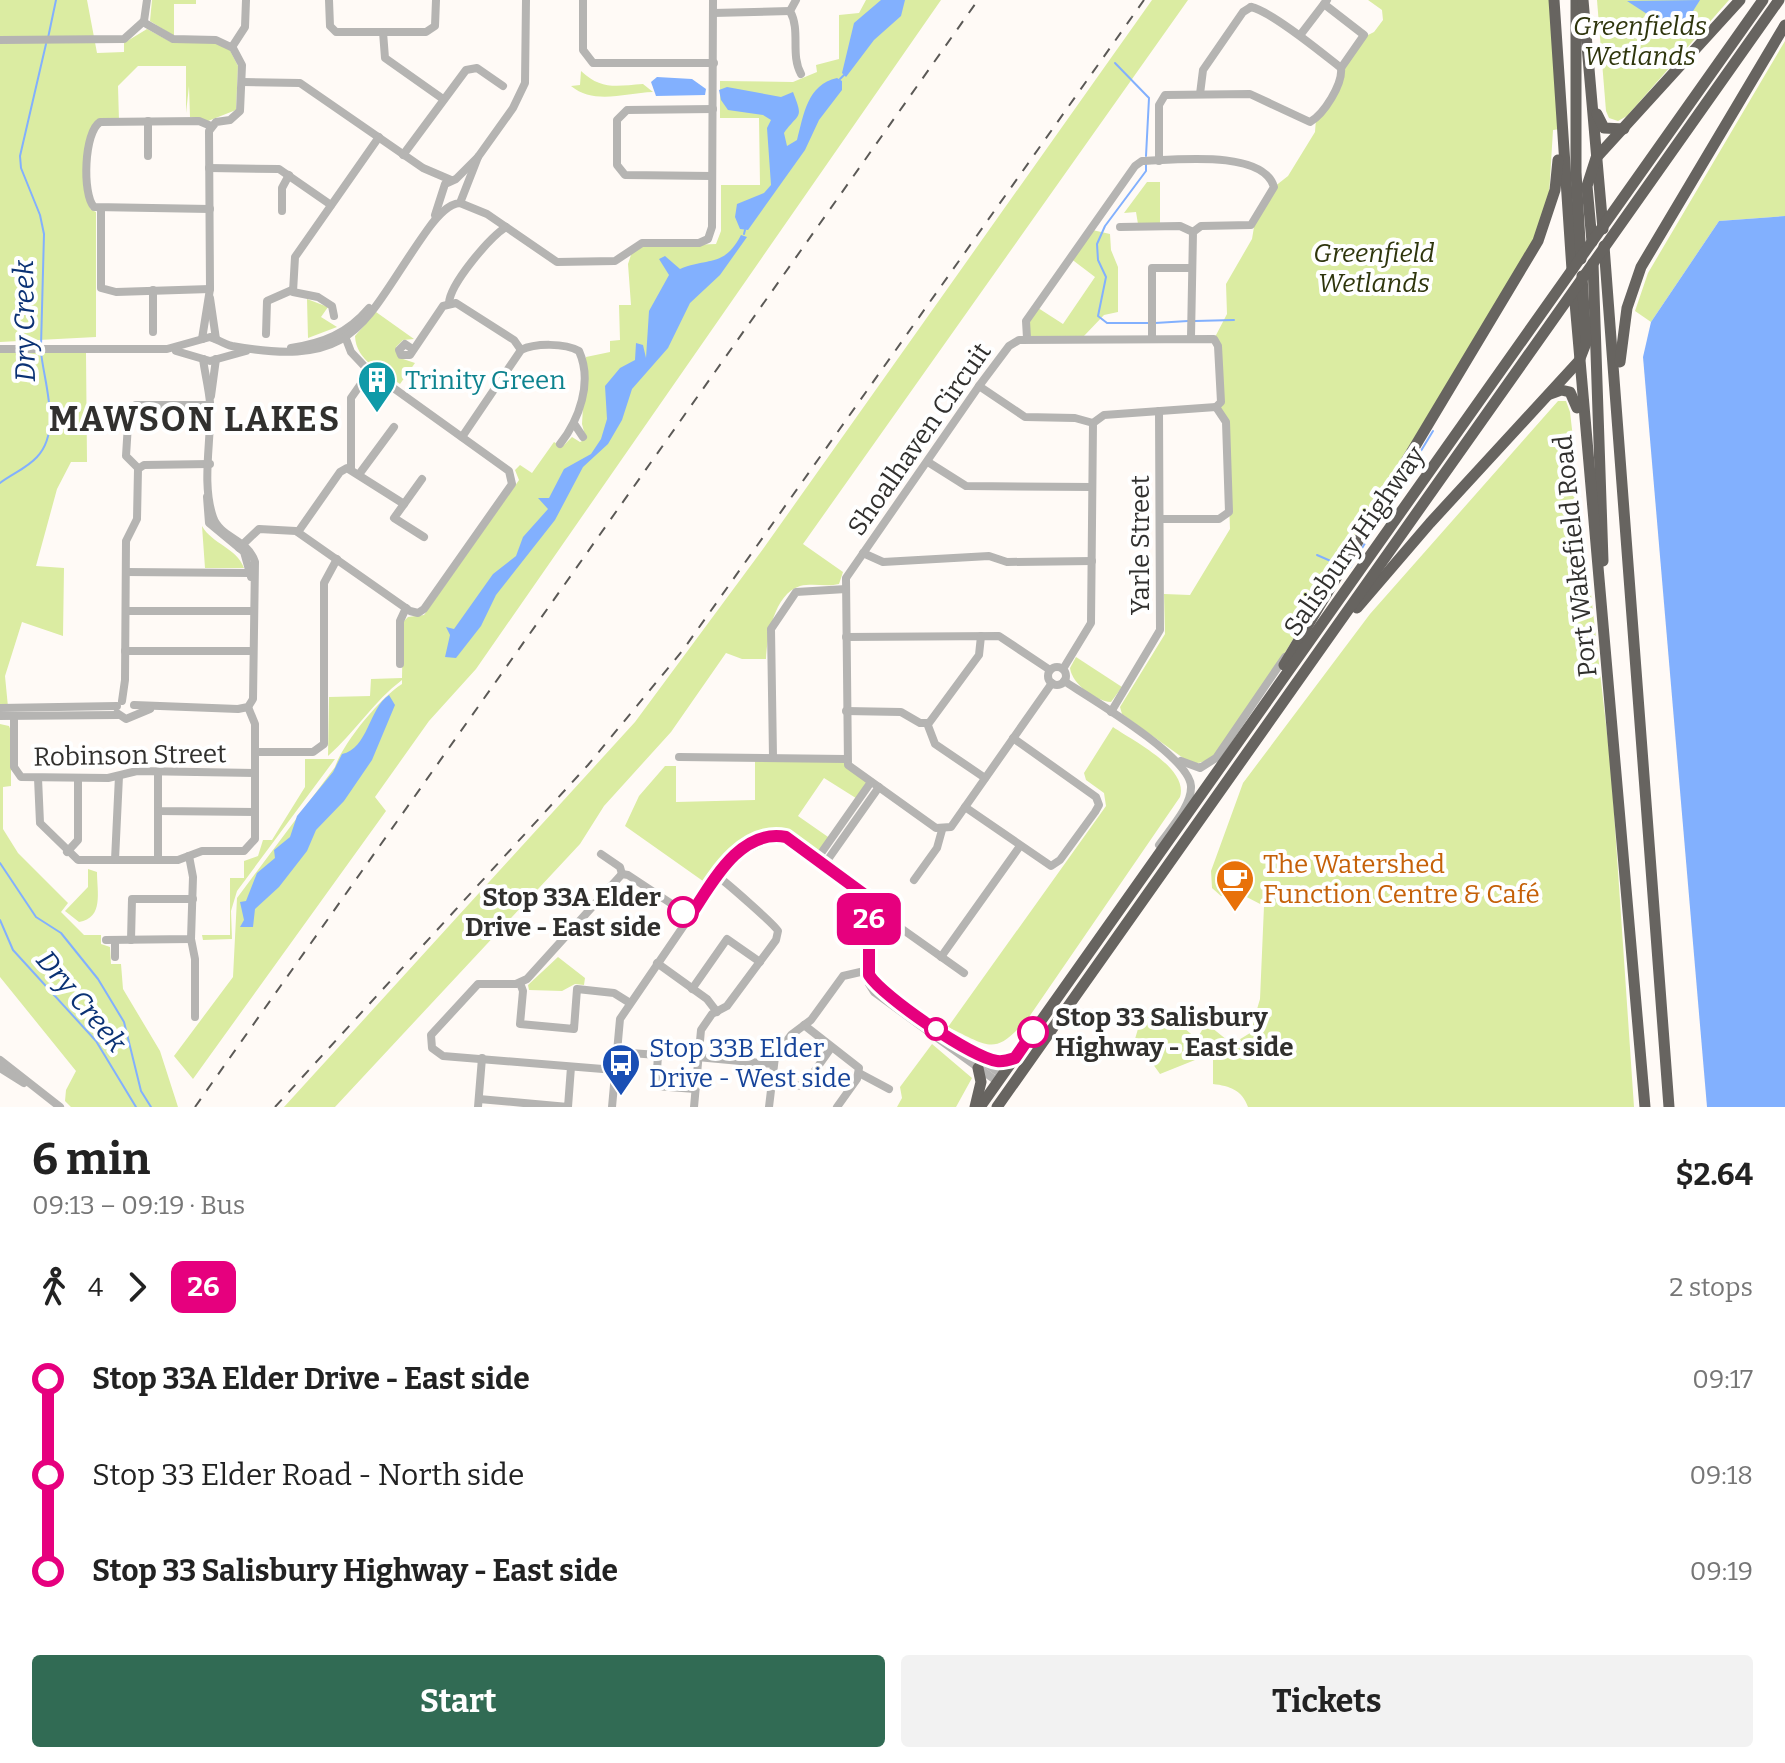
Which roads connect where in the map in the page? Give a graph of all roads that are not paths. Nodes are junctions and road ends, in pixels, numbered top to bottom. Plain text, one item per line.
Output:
1 (147, 0) edge
2 (246, 0) edge
3 (329, 0) edge
4 (436, 0) edge
5 (526, 0) edge
6 (583, 0) edge
7 (713, 0) edge
8 (796, 0) edge
9 (1554, 0) edge
10 (1576, 0) edge
11 (1583, 0) edge
12 (1740, 0) edge
13 (1763, 0) edge
14 (1779, 0) edge
15 (1326, 2) edge
16 (1251, 3) edge
17 (790, 11) junction
18 (713, 13) junction
19 (143, 22) junction
20 (1785, 25) edge
21 (383, 32) junction
22 (1301, 34) junction
23 (0, 40) edge
24 (232, 47) junction
25 (714, 63) junction
26 (1341, 68) junction
27 (801, 74) dead end
28 (243, 82) junction
29 (503, 86) dead end
30 (1200, 94) junction
31 (443, 99) junction
32 (1593, 102) junction
33 (713, 105) junction
34 (148, 121) junction
35 (211, 126) junction
36 (1560, 129) junction
37 (1624, 129) junction
38 (379, 137) junction
39 (403, 155) junction
40 (148, 156) dead end
41 (478, 157) junction
42 (1596, 158) junction
43 (1151, 161) junction
44 (209, 168) junction
45 (423, 168) junction
46 (289, 175) junction
47 (712, 176) junction
48 (453, 180) junction
49 (466, 190) junction
50 (443, 193) junction
51 (456, 203) junction
52 (331, 205) junction
53 (101, 209) junction
54 (210, 209) junction
55 (282, 211) dead end
56 (487, 214) junction
57 (496, 220) junction
58 (432, 223) junction
59 (506, 227) junction
60 (1120, 227) dead end
61 (1193, 232) junction
62 (492, 237) junction
63 (1191, 268) junction
64 (153, 290) junction
65 (292, 290) junction
66 (210, 291) junction
67 (453, 303) junction
68 (334, 316) dead end
69 (1191, 327) junction
70 (1152, 328) junction
71 (153, 332) dead end
72 (266, 334) dead end
73 (344, 336) junction
74 (1027, 338) junction
75 (201, 340) junction
76 (218, 340) junction
77 (411, 348) dead end
78 (0, 349) edge
79 (167, 349) junction
80 (254, 349) junction
81 (521, 350) junction
82 (217, 357) junction
83 (202, 358) junction
84 (1579, 361) junction
85 (370, 371) junction
86 (979, 386) junction
87 (1550, 394) junction
88 (210, 403) junction
89 (1216, 407) junction
90 (1159, 411) junction
91 (1093, 423) junction
92 (575, 425) junction
93 (394, 427) dead end
94 (1584, 428) junction
95 (462, 437) junction
96 (583, 437) dead end
97 (560, 444) dead end
98 (1621, 461) junction
99 (928, 462) junction
100 (210, 464) junction
101 (138, 468) junction
102 (351, 468) junction
103 (360, 473) junction
104 (422, 479) dead end
105 (1092, 487) junction
106 (404, 504) junction
107 (1160, 519) junction
108 (298, 532) junction
109 (424, 537) dead end
110 (242, 545) junction
111 (863, 553) junction
112 (337, 559) junction
113 (1092, 561) junction
114 (126, 572) junction
115 (250, 573) junction
116 (254, 585) junction
117 (846, 589) junction
118 (1323, 595) junction
119 (1603, 602) junction
120 (406, 608) junction
121 (126, 611) junction
122 (253, 611) junction
123 (981, 636) junction
124 (846, 637) junction
125 (1324, 647) junction
126 (125, 651) junction
127 (253, 651) junction
128 (400, 664) dead end
129 (1063, 669) junction
130 (1050, 670) junction
131 (1064, 681) junction
132 (1052, 683) junction
133 (1263, 705) junction
134 (126, 707) junction
135 (248, 707) junction
136 (0, 708) edge
137 (846, 711) junction
138 (1111, 712) junction
139 (0, 716) edge
140 (14, 716) junction
141 (927, 723) junction
142 (1013, 738) junction
143 (255, 752) junction
144 (1169, 755) junction
145 (679, 757) dead end
146 (773, 757) junction
147 (846, 759) junction
148 (158, 772) junction
149 (255, 773) junction
150 (119, 776) junction
151 (38, 778) junction
152 (78, 778) junction
153 (985, 778) junction
154 (875, 785) junction
155 (965, 807) junction
156 (158, 811) junction
157 (255, 812) junction
158 (942, 830) junction
159 (1020, 846) junction
160 (67, 852) junction
161 (601, 854) dead end
162 (189, 856) junction
163 (115, 860) junction
164 (158, 860) junction
165 (820, 862) junction
166 (622, 874) junction
167 (1143, 875) junction
168 (717, 876) junction
169 (914, 880) dead end
170 (1154, 884) junction
171 (193, 899) junction
172 (690, 916) junction
173 (902, 929) dead end
174 (191, 939) junction
175 (131, 940) junction
176 (115, 957) dead end
177 (941, 957) junction
178 (760, 962) junction
179 (657, 963) junction
180 (869, 972) junction
181 (964, 973) dead end
182 (520, 983) junction
183 (692, 989) junction
184 (208, 1000) dead end
185 (195, 1001) junction
186 (630, 1003) junction
187 (717, 1012) junction
188 (195, 1017) dead end
189 (804, 1025) junction
190 (831, 1048) junction
191 (968, 1051) junction
192 (616, 1052) junction
193 (697, 1057) junction
194 (482, 1058) junction
195 (1015, 1058) junction
196 (0, 1060) edge
197 (773, 1064) junction
198 (571, 1067) junction
199 (0, 1068) edge
200 (978, 1068) junction
201 (615, 1070) junction
202 (859, 1073) junction
203 (1000, 1078) junction
204 (771, 1083) junction
205 (1012, 1085) junction
206 (695, 1089) junction
207 (889, 1089) dead end
208 (43, 1093) junction
209 (479, 1103) edge
210 (60, 1107) edge
211 (612, 1107) edge
212 (694, 1107) edge
213 (769, 1107) edge
214 (837, 1107) edge
215 (978, 1107) edge
216 (997, 1107) edge
217 (1645, 1107) edge
218 (1669, 1107) edge

1 - 19 street
2 - 24 street
3 - 21 street
4 - 21 street
5 - 41 street
6 - 25 street
7 - 18 street
8 - 17 street
9 - 36 highway, Port Wakefield Road
10 - 84 highway
11 - 32 highway, Port Wakefield Road
12 - 37 highway
13 - 133 highway, Salisbury Highway
14 - 125 highway, Salisbury Highway
15 - 22 street
15 - 26 street
16 - 22 street
16 - 30 street
17 - 18 street
17 - 27 street
18 - 25 street
19 - 23 street
19 - 24 street
20 - 98 highway
21 - 31 street
22 - 26 street
24 - 28 street
25 - 33 street
26 - 30 street
28 - 35 street
28 - 38 street
29 - 31 street
30 - 43 street
31 - 39 street
32 - 37 highway
32 - 42 highway, Port Wakefield Road
33 - 47 street
33 - 47 street
34 - 35 street
34 - 40 street
34 - 53 street
35 - 44 street
36 - 84 highway, Port Wakefield Road
36 - 118 highway
37 - 42 highway
38 - 39 street
38 - 52 street
39 - 45 street
41 - 48 street
41 - 49 street
42 - 98 highway, Port Wakefield Road
42 - 119 highway
43 - 61 street
43 - 74 street
44 - 46 street
44 - 54 street
45 - 48 street
45 - 50 street
46 - 52 street
46 - 55 street
47 - 59 street
48 - 49 street
48 - 50 street
49 - 51 street
49 - 56 street
50 - 51 street
50 - 58 street
51 - 56 street
51 - 58 street
52 - 65 street
53 - 54 street
53 - 64 street
54 - 66 street
56 - 57 street
57 - 59 street
57 - 62 street
58 - 73 street
59 - 62 street
60 - 61 street
61 - 63 street
62 - 67 street
63 - 69 street
63 - 70 street
64 - 66 street
64 - 71 street
65 - 68 street
65 - 72 street
66 - 75 street
66 - 76 street
67 - 77 street
67 - 81 street
69 - 70 street, Shoalhaven Circuit
69 - 89 street
70 - 74 street, Shoalhaven Circuit
73 - 80 street
73 - 85 street
74 - 86 street, Shoalhaven Circuit
75 - 76 street
75 - 79 street
75 - 83 street
76 - 80 street
76 - 82 street
78 - 79 street
79 - 83 street
80 - 82 street
81 - 92 street
81 - 95 street
82 - 83 street
82 - 88 street
83 - 88 street
84 - 87 highway
84 - 94 highway, Port Wakefield Road
85 - 95 street
85 - 102 street
86 - 91 street
86 - 99 street, Shoalhaven Circuit
87 - 94 highway
87 - 125 highway
88 - 100 street
88 - 101 street
89 - 90 street
89 - 107 street
90 - 91 street
90 - 107 street, Yarle Street
91 - 105 street
92 - 96 street
92 - 97 street
93 - 103 street
94 - 119 highway, Port Wakefield Road
95 - 120 street
98 - 218 highway, Port Wakefield Road
99 - 105 street
99 - 111 street, Shoalhaven Circuit
100 - 101 street
100 - 110 street
101 - 114 street
102 - 103 street
102 - 108 street
103 - 106 street
104 - 106 street
105 - 113 street
106 - 109 street
107 - 138 street, Yarle Street
108 - 110 street
108 - 112 street
110 - 115 street
110 - 116 street
111 - 113 street
111 - 117 street, Shoalhaven Circuit
112 - 120 street
112 - 143 street
113 - 129 street
114 - 115 street
114 - 121 street
115 - 116 street
116 - 122 street
117 - 124 street, Shoalhaven Circuit
117 - 146 street
118 - 133 highway
118 - 144 street
119 - 217 highway, Port Wakefield Road
120 - 128 street
121 - 122 street
121 - 126 street
122 - 127 street
123 - 124 street
123 - 130 street
123 - 141 street
124 - 137 street, Shoalhaven Circuit
125 - 170 highway, Salisbury Highway
126 - 127 street
126 - 134 street
127 - 135 street
129 - 130 street
129 - 131 street
130 - 132 street
131 - 132 street
131 - 138 street
132 - 142 street
133 - 167 highway, Salisbury Highway
134 - 135 street
134 - 136 street
134 - 140 street
135 - 143 street
137 - 141 street
137 - 147 street, Shoalhaven Circuit
138 - 144 street
139 - 140 street
140 - 151 street, Robinson Street
141 - 153 street
142 - 153 street
142 - 159 street
143 - 149 street
144 - 167 street
145 - 146 street
146 - 147 street
147 - 154 street
148 - 149 street, Robinson Street
148 - 150 street, Robinson Street
148 - 156 street
149 - 157 street
150 - 152 street, Robinson Street
150 - 163 street
151 - 152 street, Robinson Street
151 - 160 street
152 - 160 street
153 - 155 street
154 - 158 street
154 - 165 street
155 - 158 street
155 - 159 street
156 - 157 street
156 - 164 street
157 - 162 street
158 - 169 street
159 - 177 street
160 - 163 street
161 - 166 street
162 - 164 street
162 - 171 street
163 - 164 street
165 - 168 street
165 - 180 street
166 - 172 street
166 - 182 street
167 - 170 highway
167 - 195 highway, Salisbury Highway
168 - 172 street
168 - 178 street
170 - 205 highway, Salisbury Highway
171 - 174 street
171 - 175 street
172 - 179 street
173 - 177 street
174 - 175 street
174 - 185 street
175 - 176 street
177 - 181 street
178 - 183 street
178 - 187 street
179 - 183 street
179 - 186 street
180 - 189 street
180 - 191 street
180 - 200 street
182 - 186 street
182 - 194 street
183 - 187 street
184 - 185 street
185 - 188 street
186 - 192 street
187 - 193 street
189 - 190 street
189 - 197 street
190 - 202 street
190 - 204 street
191 - 195 highway
191 - 203 street
192 - 201 street
192 - 206 street
193 - 197 street
193 - 206 street
194 - 198 street
194 - 209 street
195 - 203 highway, Salisbury Highway
196 - 208 street
197 - 204 street
198 - 201 street
198 - 209 street
199 - 208 street
200 - 203 street
200 - 215 highway
201 - 211 street
202 - 207 street
202 - 214 street
203 - 205 highway
203 - 215 highway, Salisbury Highway
204 - 213 street
205 - 216 highway, Salisbury Highway
206 - 212 street
208 - 210 street

